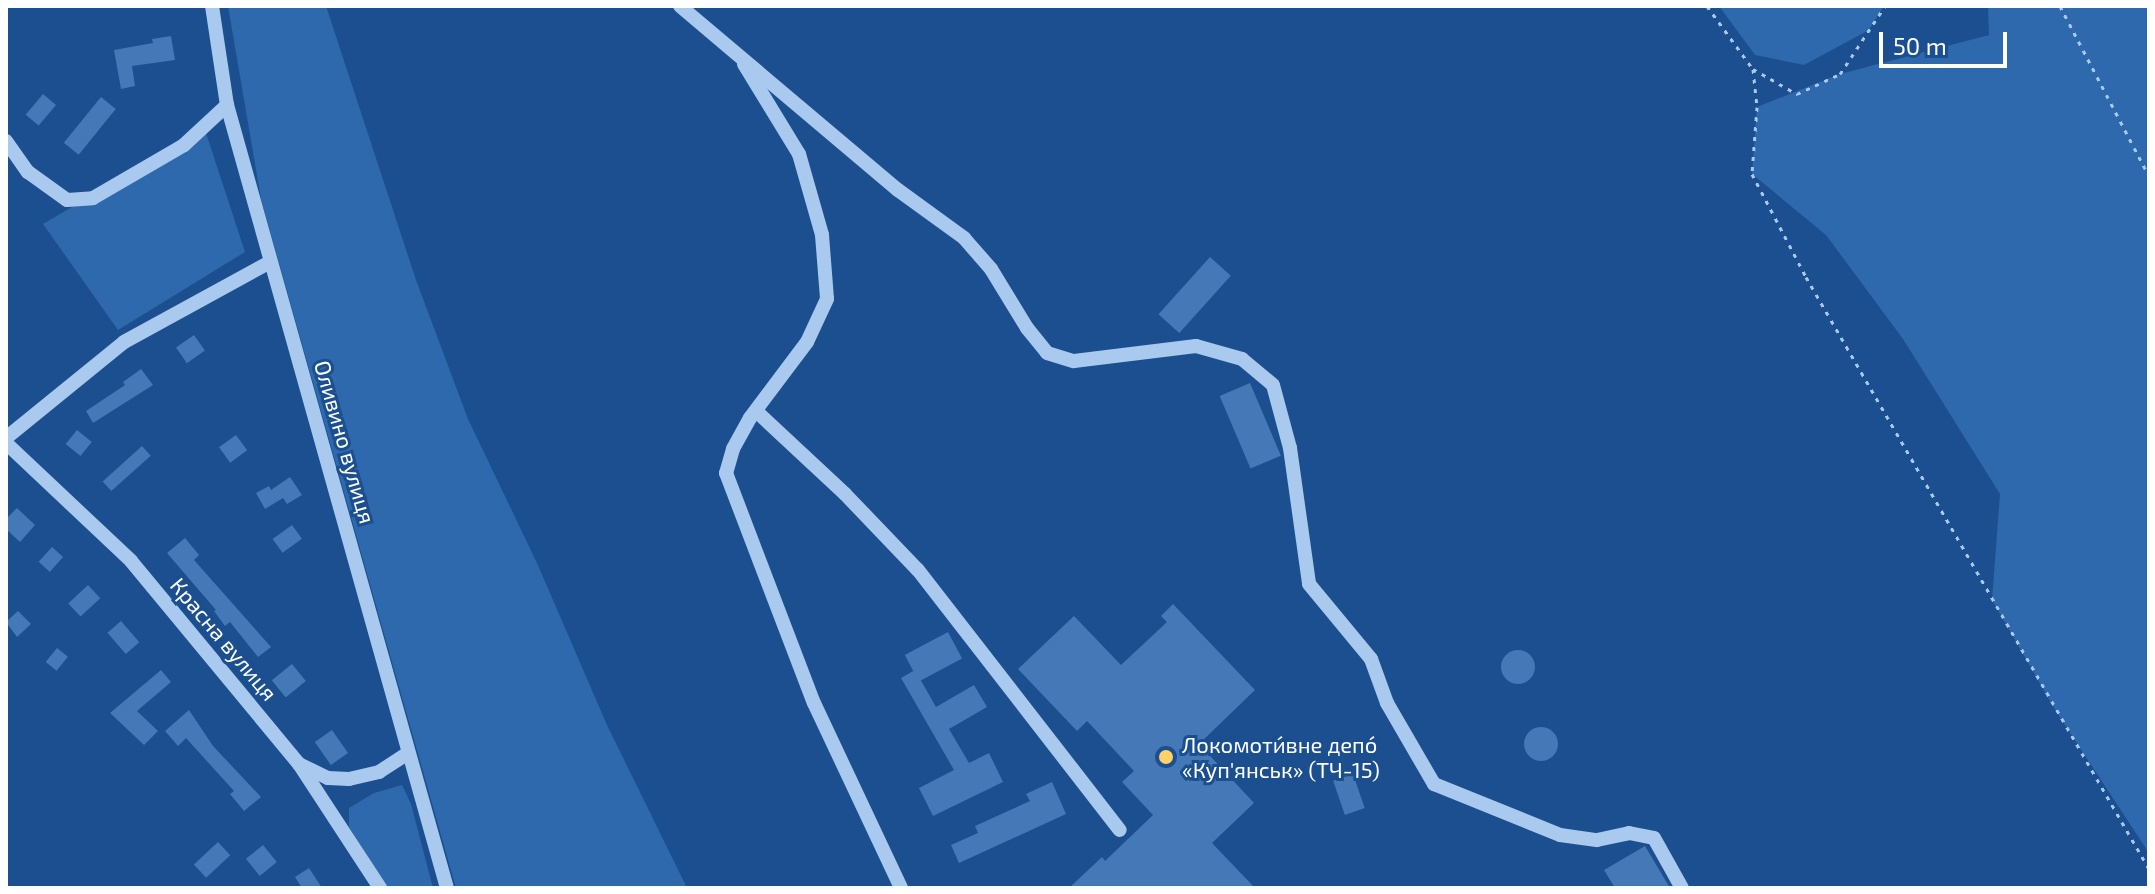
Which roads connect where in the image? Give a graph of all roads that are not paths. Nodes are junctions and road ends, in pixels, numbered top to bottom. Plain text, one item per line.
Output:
1 (212, 6) edge
2 (680, 6) edge
3 (736, 52) junction
4 (227, 105) junction
5 (6, 141) edge
6 (270, 262) junction
7 (756, 411) junction
8 (6, 440) edge
9 (408, 753) junction
10 (299, 764) junction
11 (1120, 830) dead end
12 (380, 888) edge
13 (447, 888) edge
14 (901, 888) edge
15 (1682, 888) edge

1 - 4 street, Оливино вулиця
2 - 3 street
3 - 7 street
3 - 15 street
4 - 5 street
4 - 6 street, Оливино вулиця
6 - 8 street
6 - 9 street, Оливино вулиця
7 - 11 street
7 - 14 street
8 - 10 street, Красна вулиця
9 - 10 street
9 - 13 street, Оливино вулиця
10 - 12 street, Красна вулиця

